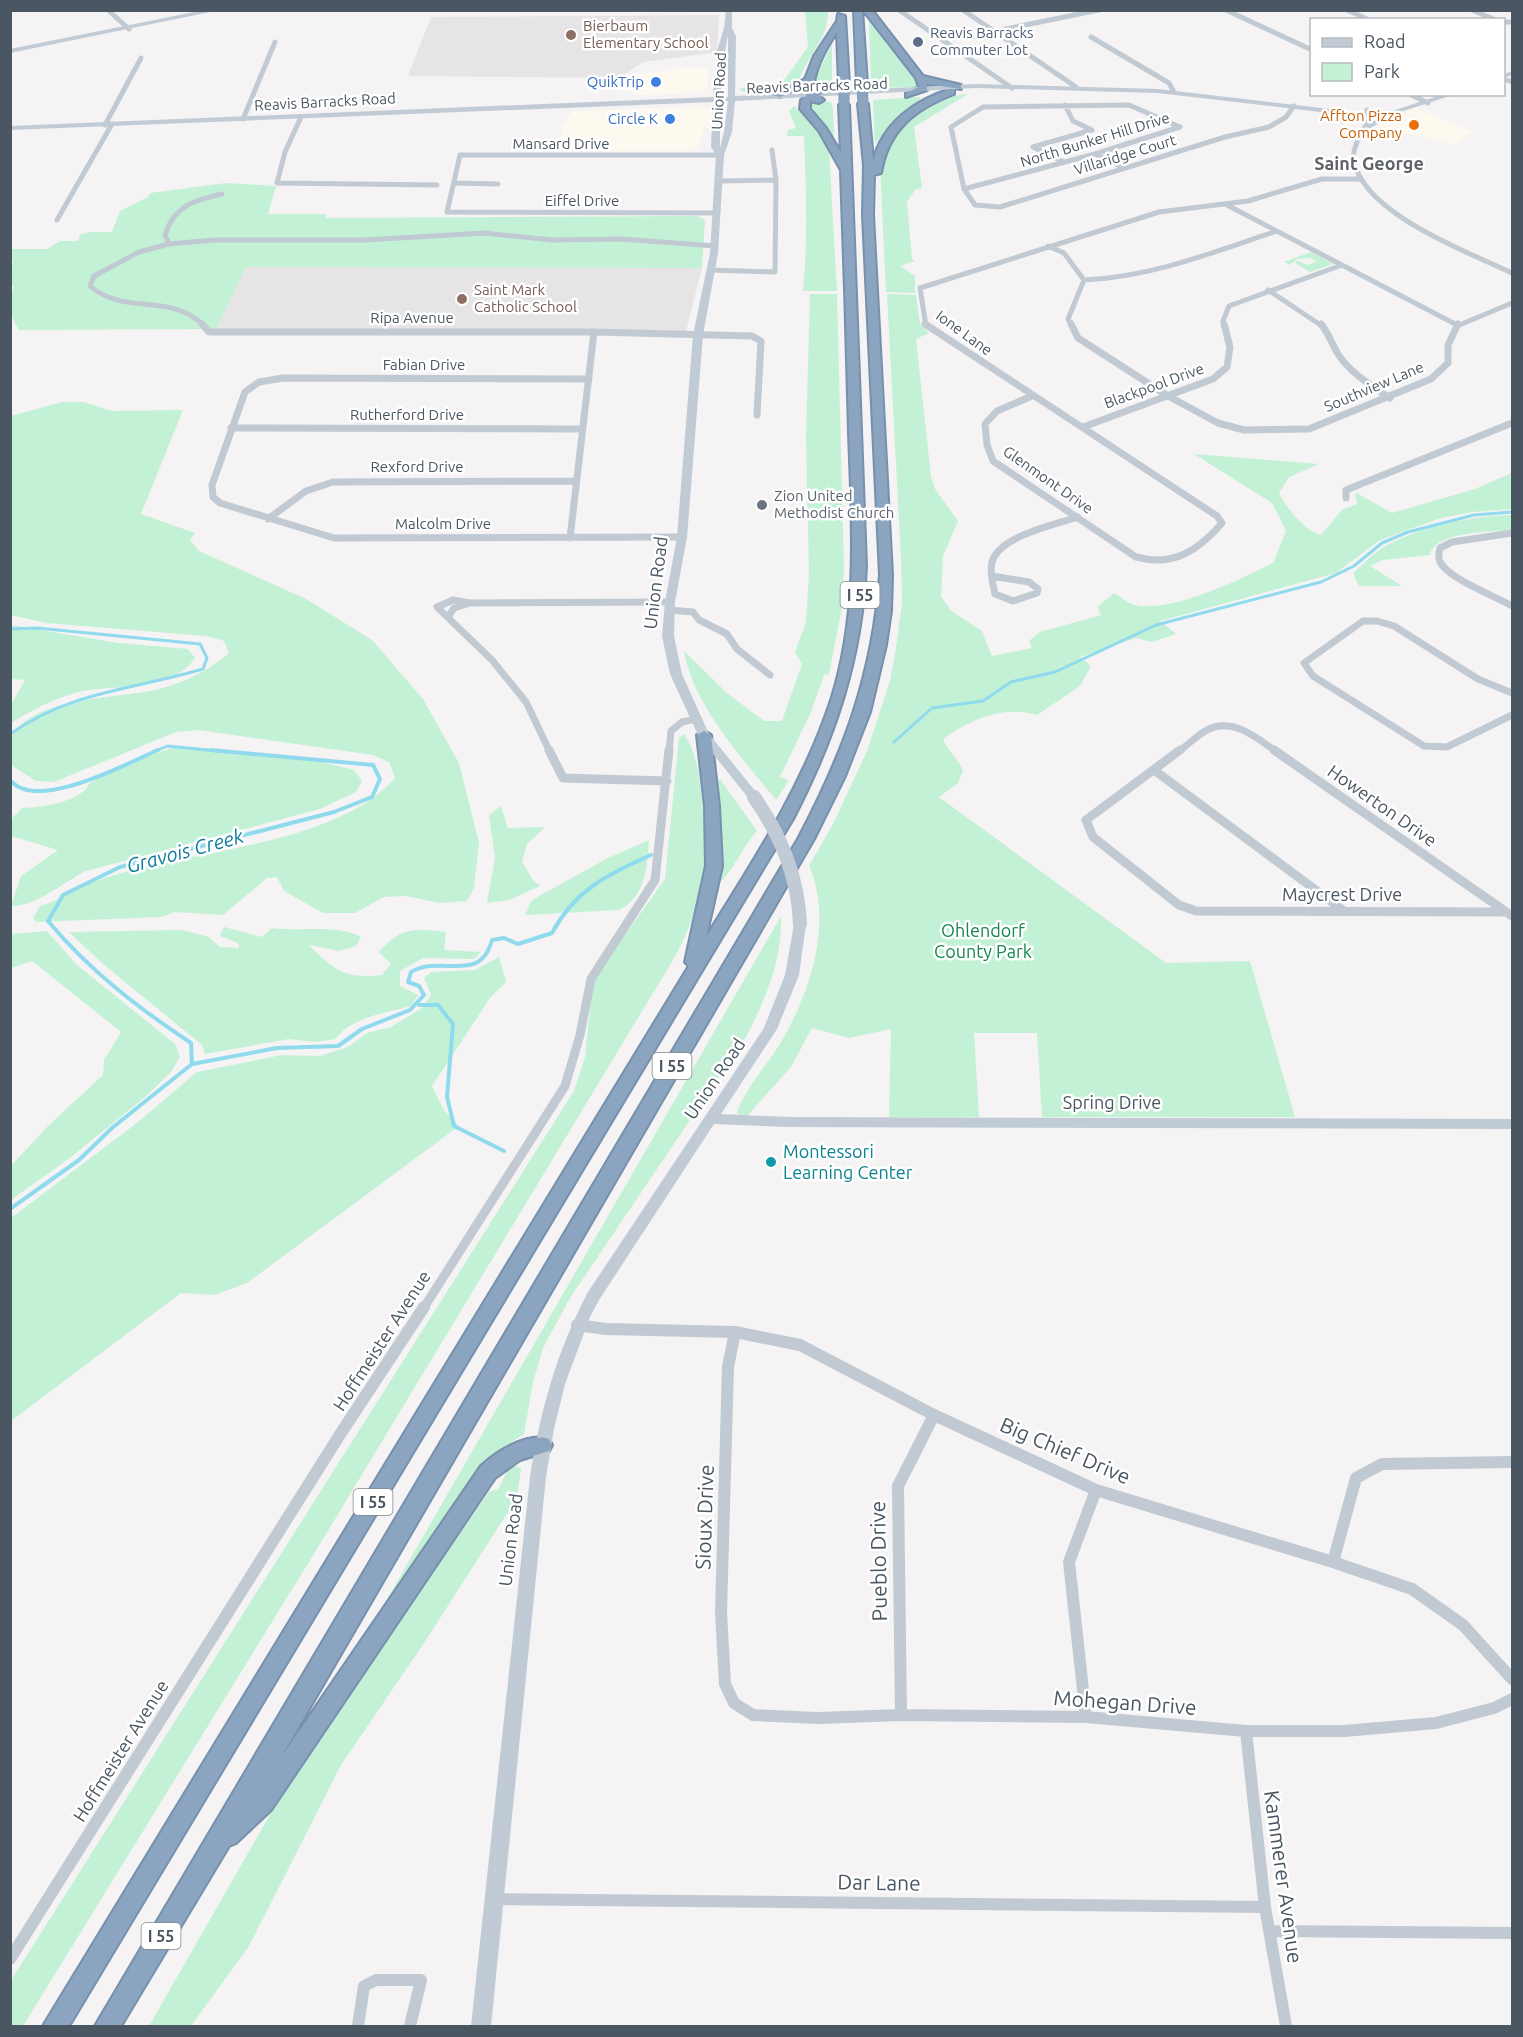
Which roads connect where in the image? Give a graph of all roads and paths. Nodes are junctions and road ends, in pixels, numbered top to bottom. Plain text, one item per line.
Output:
1 (108, 10) edge
2 (217, 10) edge
3 (729, 10) edge
4 (858, 10) edge
5 (867, 10) edge
6 (899, 10) edge
7 (963, 10) edge
8 (1099, 10) edge
9 (1226, 10) edge
10 (1347, 10) edge
11 (1472, 10) edge
12 (841, 16) edge
13 (1365, 18) edge
14 (1491, 18) edge
15 (728, 28) junction
16 (129, 29) junction
17 (996, 31) junction
18 (1091, 37) dead end
19 (275, 42) dead end
20 (1310, 50) edge
21 (10, 51) edge
22 (141, 58) dead end
23 (1506, 76) edge
24 (920, 78) junction
25 (808, 81) junction
26 (1512, 82) edge
27 (1076, 87) junction
28 (731, 88) junction
29 (1012, 88) junction
30 (1137, 89) junction
31 (954, 90) junction
32 (918, 92) junction
33 (1174, 92) junction
34 (1413, 96) edge
35 (1433, 96) edge
36 (1445, 96) edge
37 (755, 97) junction
38 (776, 98) junction
39 (811, 99) junction
40 (730, 100) junction
41 (718, 101) junction
42 (1424, 101) junction
43 (920, 105) junction
44 (1065, 105) junction
45 (1129, 105) junction
46 (1294, 106) junction
47 (1396, 112) junction
48 (301, 117) junction
49 (243, 119) junction
50 (1367, 119) junction
51 (108, 124) junction
52 (10, 128) edge
53 (772, 150) dead end
54 (1095, 154) junction
55 (720, 155) junction
56 (1064, 162) junction
57 (1124, 168) junction
58 (847, 172) junction
59 (1360, 179) junction
60 (776, 180) junction
61 (869, 180) junction
62 (719, 181) junction
63 (454, 183) junction
64 (498, 184) dead end
65 (437, 185) dead end
66 (964, 189) junction
67 (222, 194) dead end
68 (1225, 204) junction
69 (447, 212) joint
70 (717, 213) junction
71 (57, 220) dead end
72 (1274, 232) junction
73 (169, 244) junction
74 (714, 246) junction
75 (1048, 246) junction
76 (1342, 265) junction
77 (711, 270) junction
78 (1512, 273) edge
79 (1084, 279) junction
80 (1268, 290) junction
81 (1512, 303) edge
82 (1457, 325) junction
83 (594, 332) junction
84 (698, 334) junction
85 (589, 379) junction
86 (1032, 396) junction
87 (1168, 396) junction
88 (1390, 398) junction
89 (757, 415) dead end
90 (1512, 423) edge
91 (1083, 427) junction
92 (231, 428) junction
93 (582, 429) junction
94 (576, 482) junction
95 (1346, 498) dead end
96 (1078, 517) junction
97 (268, 519) junction
98 (1512, 533) edge
99 (682, 537) junction
100 (570, 538) junction
101 (1136, 557) joint
102 (992, 576) junction
103 (470, 603) junction
104 (669, 606) junction
105 (1512, 606) edge
106 (448, 617) junction
107 (770, 675) dead end
108 (1512, 693) edge
109 (1512, 715) edge
110 (696, 719) junction
111 (704, 735) junction
112 (1155, 770) junction
113 (667, 781) junction
114 (1344, 911) junction
115 (1509, 914) edge
116 (690, 978) junction
117 (712, 1119) junction
118 (1512, 1124) edge
119 (578, 1326) junction
120 (735, 1332) junction
121 (934, 1415) junction
122 (542, 1445) junction
123 (1512, 1462) edge
124 (1096, 1490) junction
125 (1333, 1562) junction
126 (1512, 1680) edge
127 (1512, 1699) edge
128 (734, 1703) joint
129 (901, 1715) junction
130 (1086, 1717) junction
131 (1246, 1731) junction
132 (216, 1846) junction
133 (493, 1899) junction
134 (1265, 1907) junction
135 (1269, 1931) junction
136 (1512, 1933) edge
137 (10, 1959) edge
138 (55, 2026) edge
139 (107, 2026) edge
140 (358, 2026) edge
141 (410, 2026) edge
142 (481, 2026) edge
143 (1286, 2026) edge

1 - 16 street
2 - 16 main road
3 - 15 main road, Union Road
4 - 61 highway, I 55, bridge
5 - 24 highway
6 - 29 street
7 - 17 street
8 - 17 street
9 - 20 street
10 - 13 street
11 - 14 street
12 - 25 highway
12 - 58 highway, I 55, bridge
15 - 28 main road, Union Road
15 - 41 main road, Union Road
16 - 21 main road
17 - 27 street
18 - 33 street
19 - 49 street
22 - 51 street
23 - 26 street
24 - 31 highway
24 - 32 highway
25 - 38 highway
25 - 39 highway
27 - 29 main road, Reavis Barracks Road
27 - 30 main road, Reavis Barracks Road
28 - 37 main road
28 - 40 main road, Union Road
29 - 31 main road, Reavis Barracks Road
30 - 33 main road, Reavis Barracks Road
30 - 45 street
31 - 32 main road, Reavis Barracks Road
31 - 43 highway
32 - 39 main road, Reavis Barracks Road
32 - 43 highway
33 - 46 main road, Reavis Barracks Road
34 - 42 street
35 - 42 main road, Reavis Barracks Road
36 - 42 main road, Reavis Barracks Road
37 - 38 main road, Reavis Barracks Road
37 - 40 main road, Reavis Barracks Road
38 - 39 main road, Reavis Barracks Road
38 - 39 highway
38 - 40 main road, Reavis Barracks Road
39 - 58 highway
40 - 41 main road, Reavis Barracks Road
40 - 55 main road, Union Road
41 - 48 main road, Reavis Barracks Road
41 - 55 main road, Union Road
42 - 47 main road, Reavis Barracks Road
42 - 50 main road, Reavis Barracks Road
43 - 61 highway
44 - 45 street
44 - 56 street
44 - 66 street
45 - 54 street, North Bunker Hill Drive
46 - 50 main road, Reavis Barracks Road
46 - 50 main road, Reavis Barracks Road
46 - 57 street, Villaridge Court
47 - 50 main road
47 - 50 main road, Reavis Barracks Road
48 - 49 main road, Reavis Barracks Road
48 - 65 street
49 - 51 main road, Reavis Barracks Road
50 - 59 street
51 - 52 main road, Reavis Barracks Road
51 - 71 street
53 - 60 street
54 - 56 street, North Bunker Hill Drive
54 - 57 street
55 - 62 main road, Union Road
55 - 63 street, Mansard Drive
56 - 66 street, North Bunker Hill Drive
57 - 66 street, Villaridge Court
58 - 116 highway, I 55
59 - 68 street, Ione Lane
59 - 78 street
60 - 62 street
60 - 77 street
61 - 132 highway, I 55
62 - 70 main road, Union Road
63 - 64 street
63 - 69 street, Mansard Drive
67 - 73 street
68 - 72 street
68 - 75 street, Ione Lane
69 - 70 street, Eiffel Drive
70 - 74 main road, Union Road
72 - 76 street
72 - 79 street
73 - 74 street
73 - 83 street, Ripa Avenue
74 - 77 main road, Union Road
75 - 79 street
75 - 86 street, Ione Lane
76 - 80 street, Blackpool Drive
76 - 82 street
77 - 84 main road, Union Road
79 - 87 street, Southview Lane
80 - 87 street, Blackpool Drive
80 - 88 street
81 - 82 street
82 - 88 street, Southview Lane
83 - 84 street, Ripa Avenue
83 - 85 street
84 - 89 street, Ripa Avenue
84 - 99 main road, Union Road
85 - 92 street, Fabian Drive
85 - 93 street
86 - 91 street, Ione Lane
86 - 96 street, Glenmont Drive
87 - 88 street, Southview Lane
87 - 91 street, Blackpool Drive
90 - 95 street
91 - 101 street, Ione Lane
92 - 93 street, Rutherford Drive
92 - 97 street, Malcolm Drive
93 - 94 street
94 - 97 street, Rexford Drive
94 - 100 street
96 - 101 street, Glenmont Drive
96 - 102 street
97 - 100 street, Malcolm Drive
98 - 105 street
99 - 100 street, Malcolm Drive
99 - 104 main road, Union Road
102 - 102 street
103 - 104 street
103 - 106 street
103 - 106 street
104 - 107 street
104 - 110 main road, Union Road
106 - 113 street
108 - 109 street
110 - 111 main road, Union Road
110 - 113 street, Hoffmeister Avenue
111 - 116 highway
111 - 117 main road, Union Road, bridge
112 - 114 street
112 - 114 street, Maycrest Drive
112 - 115 street, Howerton Drive
113 - 137 street, Hoffmeister Avenue
114 - 115 street, Maycrest Drive
116 - 138 highway, I 55
117 - 118 main road, Spring Drive
117 - 119 main road, Union Road
119 - 120 street, Big Chief Drive
119 - 122 main road, Union Road
120 - 121 street, Big Chief Drive
120 - 128 street, Sioux Drive
121 - 124 street, Big Chief Drive
121 - 129 street, Pueblo Drive
122 - 132 highway
122 - 133 main road, Union Road
123 - 125 street
124 - 125 street, Big Chief Drive
124 - 130 street
125 - 126 street, Big Chief Drive
127 - 131 street, Mohegan Drive
128 - 129 street, Mohegan Drive
129 - 130 street, Mohegan Drive
130 - 131 street, Mohegan Drive
131 - 134 street, Kammerer Avenue
132 - 139 highway, I 55
133 - 134 street, Dar Lane
133 - 142 main road, Union Road
134 - 135 street, Kammerer Avenue
135 - 136 street
135 - 143 street, Kammerer Avenue
140 - 141 street

